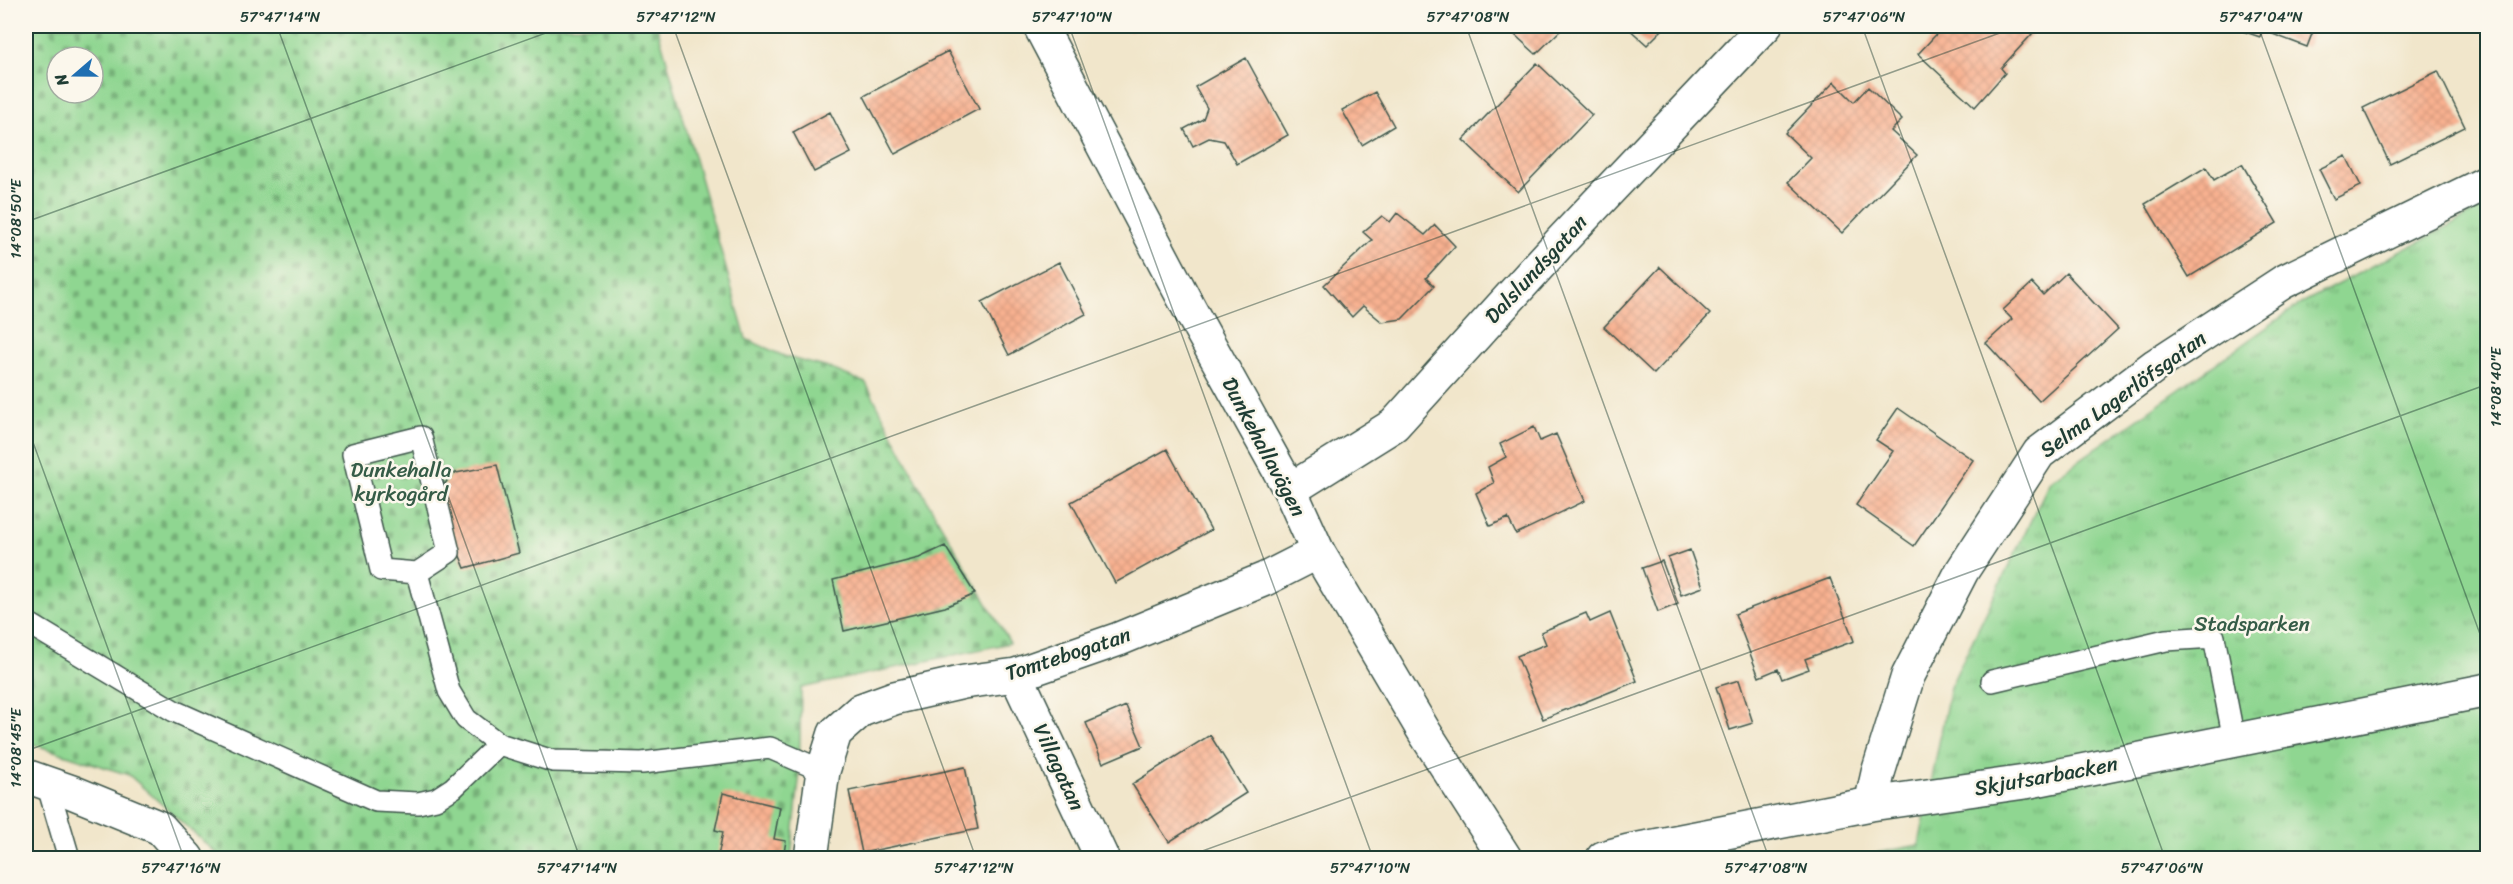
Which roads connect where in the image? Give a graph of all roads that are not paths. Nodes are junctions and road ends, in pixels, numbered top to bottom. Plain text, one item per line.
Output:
1 (1040, 26) edge
2 (1765, 26) edge
3 (2487, 182) edge
4 (1290, 490) junction
5 (1318, 552) junction
6 (417, 573) junction
7 (26, 622) edge
8 (1016, 675) junction
9 (1992, 681) dead end
10 (2487, 690) edge
11 (2235, 740) junction
12 (499, 744) junction
13 (823, 771) junction
14 (36, 779) edge
15 (1871, 804) junction
16 (69, 858) edge
17 (187, 858) edge
18 (811, 858) edge
19 (1102, 858) edge
20 (1505, 858) edge
21 (1604, 858) edge

1 - 4 street, Dunkehallavägen
2 - 4 street, Dalslundsgatan
3 - 15 street, Selma Lagerlöfsgatan
4 - 5 street, Dunkehallavägen
5 - 8 street, Tomtebogatan
5 - 20 street, Dunkehallavägen
6 - 6 lane
6 - 12 lane
7 - 12 lane
8 - 13 street, Tomtebogatan
8 - 19 street, Villagatan
9 - 11 lane
10 - 11 street, Skjutsarbacken
11 - 15 street, Skjutsarbacken
12 - 13 lane
13 - 18 street, Tomtebogatan
14 - 16 lane
14 - 17 street
15 - 21 street, Skjutsarbacken

